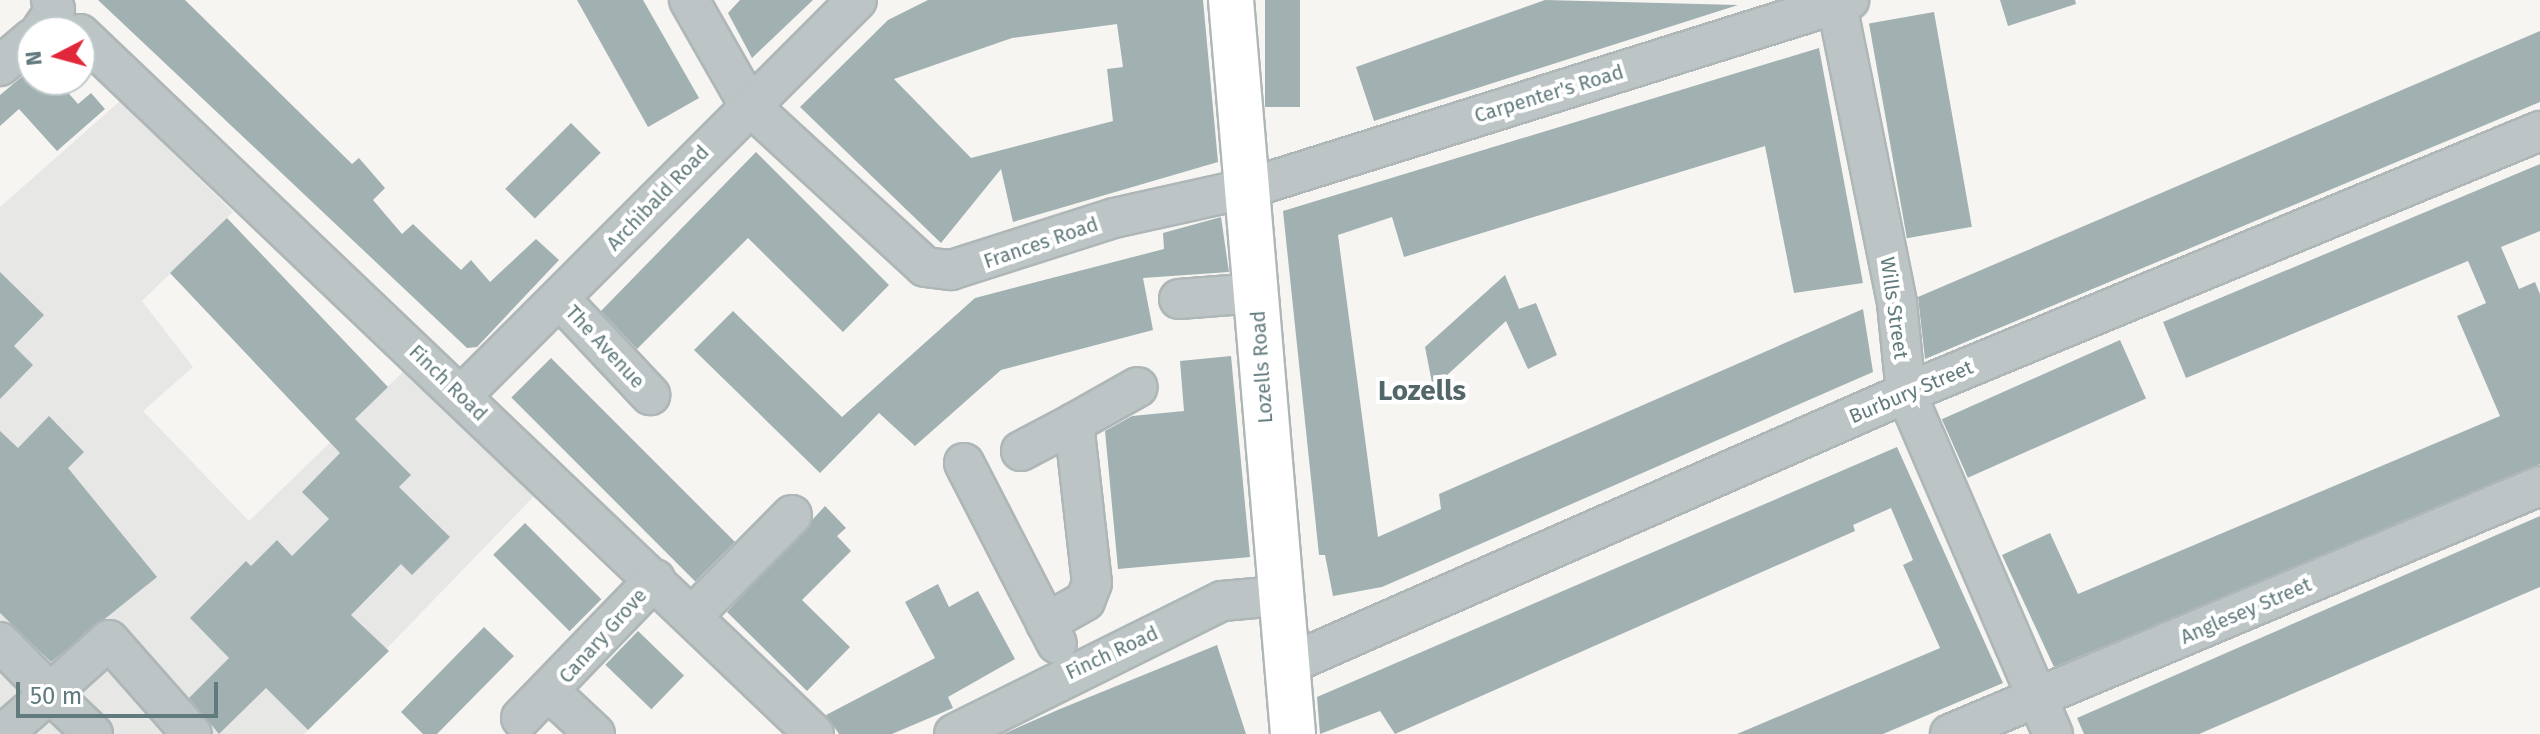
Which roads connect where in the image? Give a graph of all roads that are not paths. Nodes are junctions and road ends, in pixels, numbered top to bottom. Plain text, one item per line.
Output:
1 (689, 0) edge
2 (857, 0) edge
3 (1231, 0) edge
4 (1840, 1) edge
5 (96, 66) edge
6 (749, 105) junction
7 (2540, 131) edge
8 (1249, 188) junction
9 (1257, 293) junction
10 (560, 299) junction
11 (1179, 299) dead end
12 (1138, 387) dead end
13 (1906, 393) junction
14 (650, 395) dead end
15 (461, 396) junction
16 (1074, 423) junction
17 (1021, 451) dead end
18 (964, 463) dead end
19 (2540, 486) edge
20 (792, 515) dead end
21 (655, 579) junction
22 (1279, 596) junction
23 (692, 616) junction
24 (1046, 623) junction
25 (0, 642) edge
26 (1287, 665) junction
27 (1067, 673) junction
28 (50, 693) junction
29 (551, 693) junction
30 (2036, 697) junction
31 (521, 718) dead end
32 (3, 734) edge
33 (93, 734) edge
34 (192, 734) edge
35 (595, 734) edge
36 (814, 734) edge
37 (954, 734) edge
38 (1293, 734) edge
39 (1950, 734) edge
40 (2053, 734) edge

1 - 6 street, Frances Road
2 - 6 street, Archibald Road
3 - 8 main road, Lozells Road
4 - 8 street, Carpenter's Road
4 - 13 street, Wills Street
5 - 15 street, Finch Road
6 - 8 street, Frances Road
6 - 10 street, Archibald Road
7 - 13 street, Burbury Street
8 - 9 main road, Lozells Road
9 - 11 street
9 - 22 main road, Lozells Road
10 - 14 street, The Avenue
10 - 15 street, Archibald Road
12 - 16 street
13 - 26 street, Burbury Street
13 - 30 street, Wills Street
15 - 21 street, Finch Road
16 - 17 street
16 - 24 street
18 - 24 street
19 - 30 street, Anglesey Street
20 - 23 street
21 - 23 street, Finch Road
21 - 29 street, Canary Grove
22 - 26 main road, Lozells Road
22 - 27 street, Finch Road
23 - 36 street, Finch Road
24 - 27 street
25 - 28 street
26 - 38 main road, Lozells Road
27 - 37 street, Finch Road
28 - 32 street
28 - 33 street
28 - 34 street
29 - 31 street, Canary Grove
29 - 35 street, Canary Grove
30 - 39 street, Anglesey Street
30 - 40 street, Wills Street

